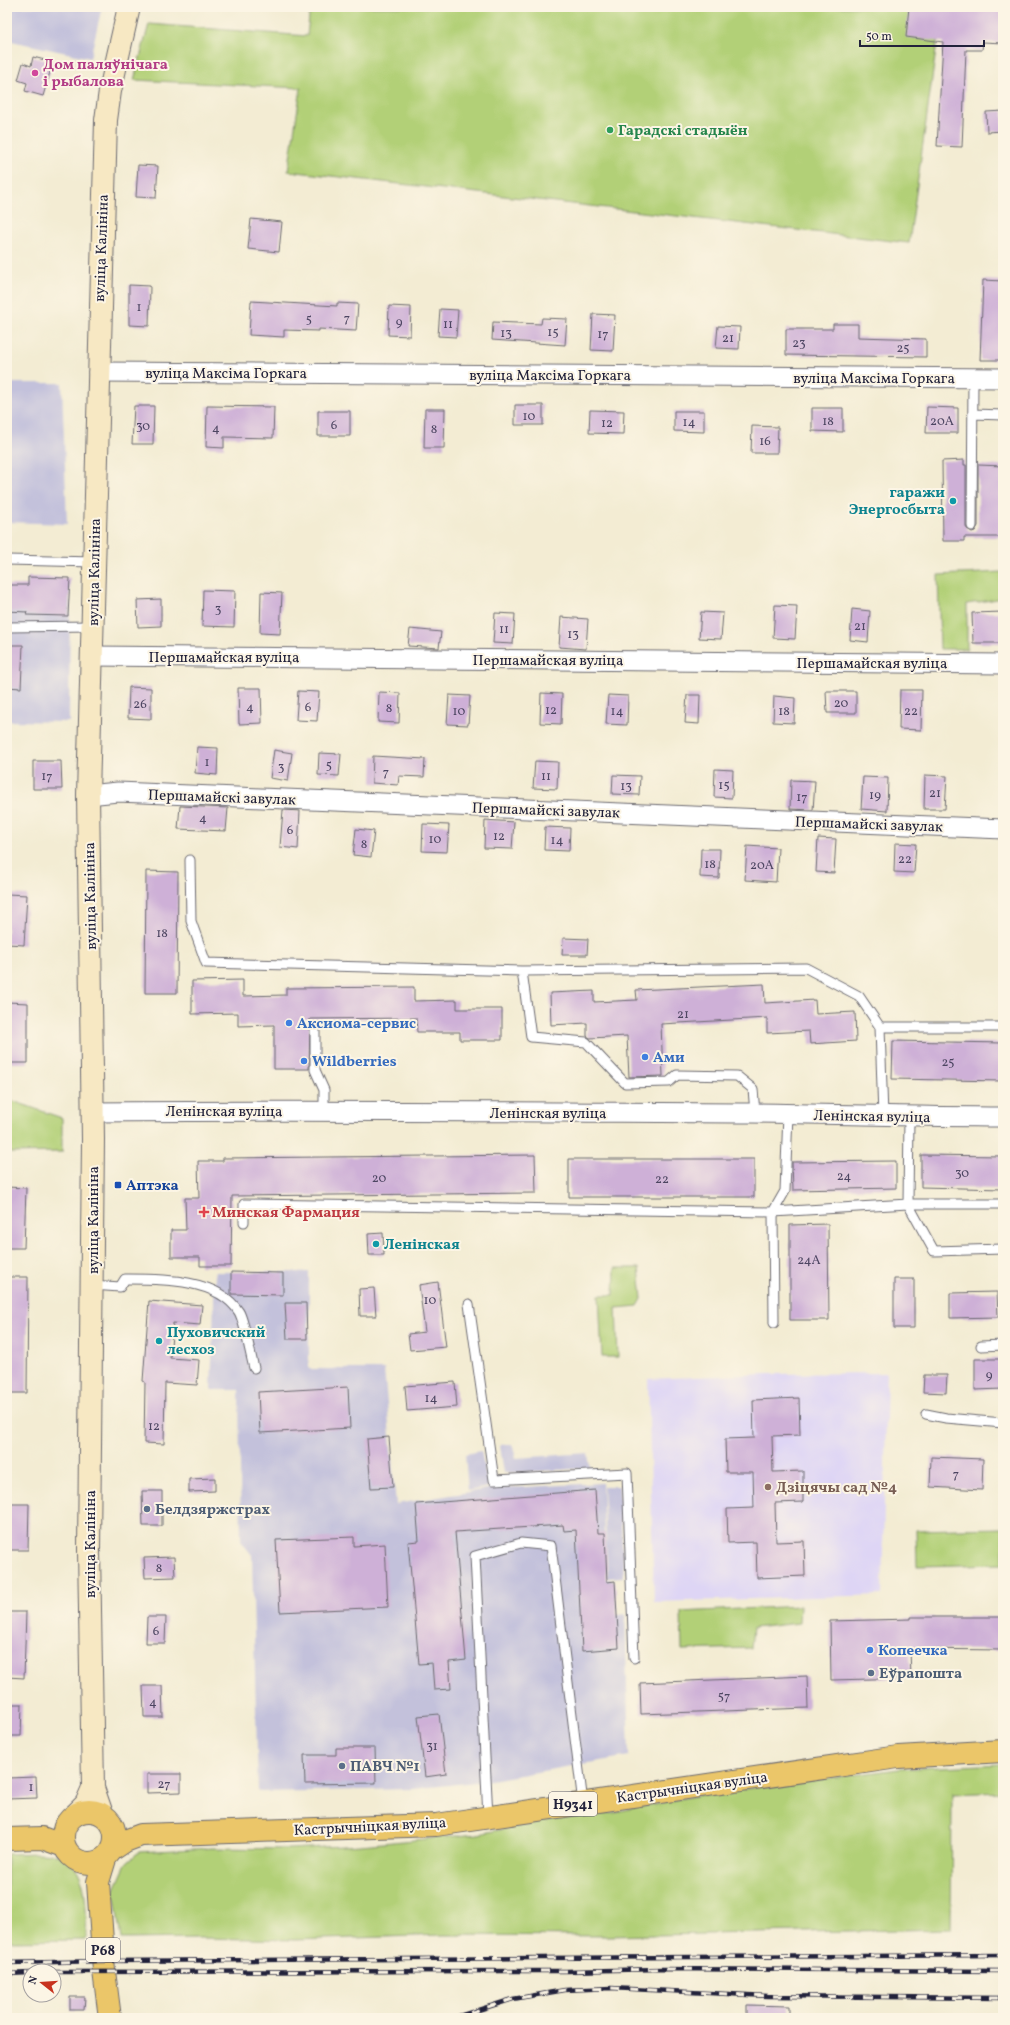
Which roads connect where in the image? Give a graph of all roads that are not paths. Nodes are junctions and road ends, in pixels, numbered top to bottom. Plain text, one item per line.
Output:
1 (129, 7) edge
2 (98, 372) junction
3 (972, 378) junction
4 (1003, 378) edge
5 (972, 414) junction
6 (1003, 415) edge
7 (972, 526) dead end
8 (7, 560) edge
9 (95, 562) junction
10 (93, 626) junction
11 (7, 627) edge
12 (93, 656) junction
13 (1003, 664) edge
14 (88, 795) junction
15 (1003, 829) edge
16 (190, 860) dead end
17 (522, 971) junction
18 (315, 1027) dead end
19 (880, 1027) junction
20 (1003, 1027) edge
21 (324, 1110) junction
22 (93, 1112) junction
23 (755, 1113) junction
24 (788, 1114) junction
25 (883, 1117) junction
26 (909, 1117) junction
27 (1003, 1117) edge
28 (908, 1204) junction
29 (1003, 1204) edge
30 (773, 1212) junction
31 (244, 1222) dead end
32 (1003, 1249) edge
33 (92, 1285) junction
34 (469, 1304) dead end
35 (774, 1323) dead end
36 (1003, 1345) edge
37 (981, 1346) dead end
38 (254, 1368) dead end
39 (926, 1414) dead end
40 (1003, 1423) edge
41 (634, 1658) dead end
42 (1003, 1751) edge
43 (93, 1788) junction
44 (583, 1803) junction
45 (106, 1817) junction
46 (488, 1817) junction
47 (68, 1830) junction
48 (141, 1835) junction
49 (7, 1838) edge
50 (109, 1854) junction
51 (81, 1862) junction
52 (98, 1882) junction
53 (110, 2018) edge

1 - 2 main road, вуліца Калініна
2 - 3 street, вуліца Максіма Горкага
2 - 9 main road, вуліца Калініна
3 - 4 street, вуліца Максіма Горкага
3 - 5 lane
5 - 6 lane
5 - 7 lane
8 - 9 lane
9 - 10 main road, вуліца Калініна
10 - 11 lane
10 - 12 main road, вуліца Калініна
12 - 13 street, Першамайская вуліца
12 - 14 main road, вуліца Калініна
14 - 15 street, Першамайскі завулак
14 - 22 main road, вуліца Калініна
16 - 17 lane
17 - 19 lane
17 - 23 lane
18 - 21 lane
19 - 20 lane
19 - 25 lane
21 - 22 street, Ленінская вуліца
21 - 23 street, Ленінская вуліца
22 - 33 main road, вуліца Калініна
23 - 24 street, Ленінская вуліца
24 - 25 street, Ленінская вуліца
24 - 30 lane
25 - 26 street, Ленінская вуліца
26 - 27 street, Ленінская вуліца
26 - 28 lane
28 - 29 lane
28 - 30 lane
28 - 32 lane
30 - 31 lane
30 - 35 lane
33 - 38 lane
33 - 43 main road, вуліца Калініна
34 - 41 lane
36 - 37 lane
39 - 40 lane
42 - 44 main road, Кастрычніцкая вуліца / Н9341
43 - 45 main road, вуліца Калініна
43 - 47 main road, вуліца Калініна
44 - 46 main road, Кастрычніцкая вуліца / Н9341
44 - 46 lane
45 - 47 main road
45 - 48 main road, Кастрычніцкая вуліца / Н9341
45 - 50 main road, Р68
46 - 48 main road, Кастрычніцкая вуліца / Н9341
47 - 49 main road
47 - 51 main road
48 - 50 main road, Кастрычніцкая вуліца / Н9341
50 - 51 main road
50 - 52 main road, Р68
51 - 52 main road
52 - 53 main road, Р68

